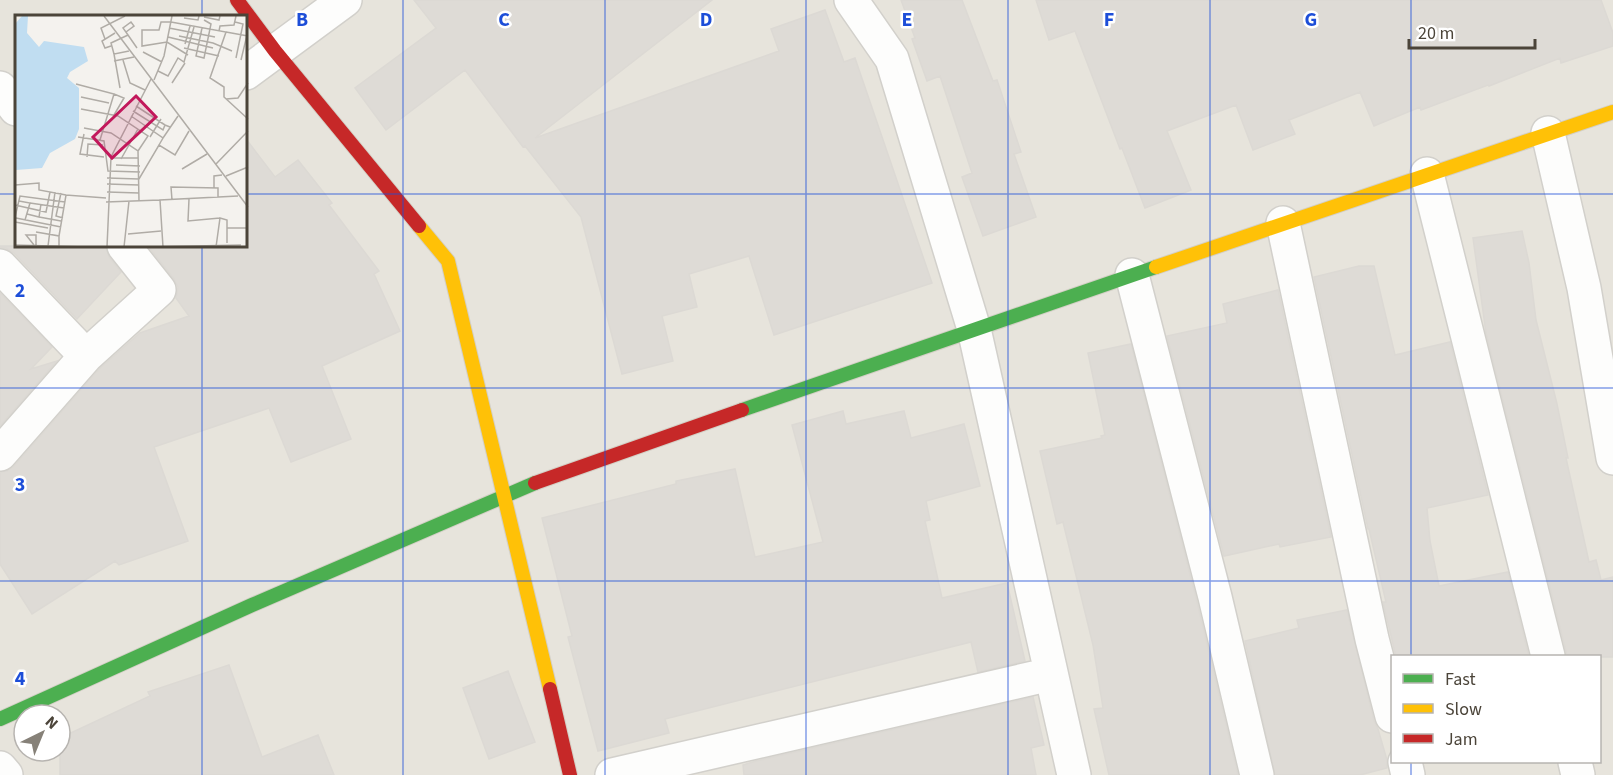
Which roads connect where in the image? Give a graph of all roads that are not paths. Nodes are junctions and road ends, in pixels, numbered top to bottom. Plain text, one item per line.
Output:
1 (237, 0) edge
2 (345, 0) edge
3 (851, 0) edge
4 (275, 51) junction
5 (248, 71) edge
6 (0, 88) edge
7 (15, 108) edge
8 (1613, 112) edge
9 (1548, 133) junction
10 (1427, 174) junction
11 (1283, 223) junction
12 (126, 248) edge
13 (0, 266) edge
14 (1132, 275) junction
15 (974, 329) junction
16 (86, 356) junction
17 (0, 454) edge
18 (1613, 458) edge
19 (503, 497) junction
20 (1547, 655) edge
21 (1051, 674) junction
22 (1391, 712) edge
23 (0, 718) edge
24 (0, 768) edge
25 (6, 775) edge
26 (570, 775) edge
27 (612, 775) edge
28 (1074, 775) edge
29 (1257, 775) edge

1 - 4 street
2 - 4 street
3 - 15 street
4 - 5 street
4 - 19 street
6 - 7 street
8 - 9 street
9 - 10 street
9 - 18 street
10 - 11 street
10 - 20 street
11 - 14 street
11 - 22 street
12 - 16 street
13 - 16 street
14 - 15 street
14 - 29 street
15 - 19 street
15 - 21 street
16 - 17 street
19 - 23 street
19 - 26 street
21 - 27 street
21 - 28 street
24 - 25 street

